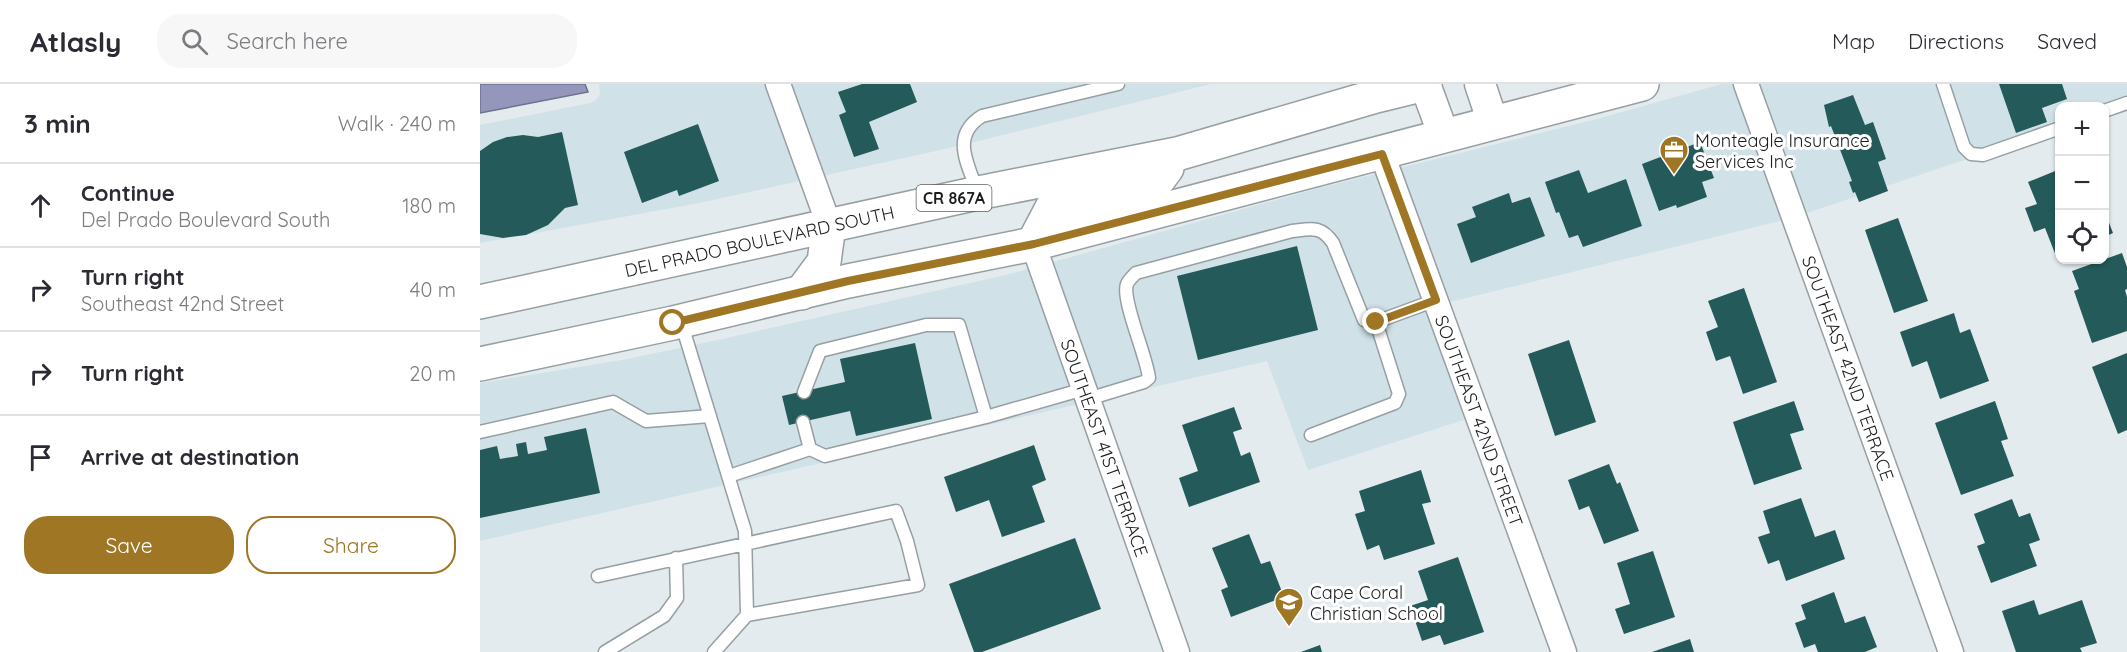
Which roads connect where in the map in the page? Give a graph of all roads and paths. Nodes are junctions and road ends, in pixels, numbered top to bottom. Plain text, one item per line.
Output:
1 (778, 84) edge
2 (1118, 84) edge
3 (1425, 84) edge
4 (1480, 84) edge
5 (1642, 84) edge
6 (1746, 84) edge
7 (1943, 84) edge
8 (2127, 103) edge
9 (2109, 109) edge
10 (1493, 123) junction
11 (2055, 130) edge
12 (1444, 136) junction
13 (1177, 154) junction
14 (1382, 154) junction
15 (978, 193) junction
16 (829, 225) junction
17 (1034, 244) junction
18 (801, 292) junction
19 (1436, 300) junction
20 (480, 302) edge
21 (680, 321) junction
22 (1376, 322) junction
23 (480, 364) edge
24 (804, 392) dead end
25 (1086, 394) junction
26 (710, 416) junction
27 (986, 417) junction
28 (803, 422) dead end
29 (480, 432) edge
30 (1311, 435) dead end
31 (810, 449) junction
32 (729, 476) junction
33 (745, 542) junction
34 (676, 558) junction
35 (598, 576) dead end
36 (747, 615) junction
37 (605, 652) edge
38 (714, 652) edge
39 (1177, 652) edge
40 (1564, 652) edge
41 (1951, 652) edge

1 - 16 street
2 - 15 lane
3 - 12 street
3 - 13 main road, DEL PRADO BOULEVARD SOUTH / CR 867A
4 - 10 street
5 - 10 main road
6 - 41 street, SOUTHEAST 42ND TERRACE
7 - 11 lane
8 - 9 lane
10 - 12 main road
12 - 14 main road
13 - 15 main road, DEL PRADO BOULEVARD SOUTH / CR 867A
13 - 17 main road
14 - 17 main road
14 - 19 street, SOUTHEAST 42ND STREET
15 - 16 main road, DEL PRADO BOULEVARD SOUTH / CR 867A
16 - 18 main road
16 - 20 main road, DEL PRADO BOULEVARD SOUTH / CR 867A
17 - 18 main road
17 - 25 street, SOUTHEAST 41ST TERRACE
18 - 21 main road
19 - 22 lane
19 - 40 street, SOUTHEAST 42ND STREET
21 - 23 main road
21 - 26 lane
22 - 25 lane
22 - 30 lane
24 - 27 lane
25 - 27 lane
25 - 39 street, SOUTHEAST 41ST TERRACE
26 - 29 lane
26 - 32 lane
27 - 31 lane
28 - 31 lane
31 - 32 lane
32 - 33 lane
33 - 34 lane
33 - 36 lane
33 - 36 lane
34 - 35 lane
34 - 37 lane
36 - 38 lane

